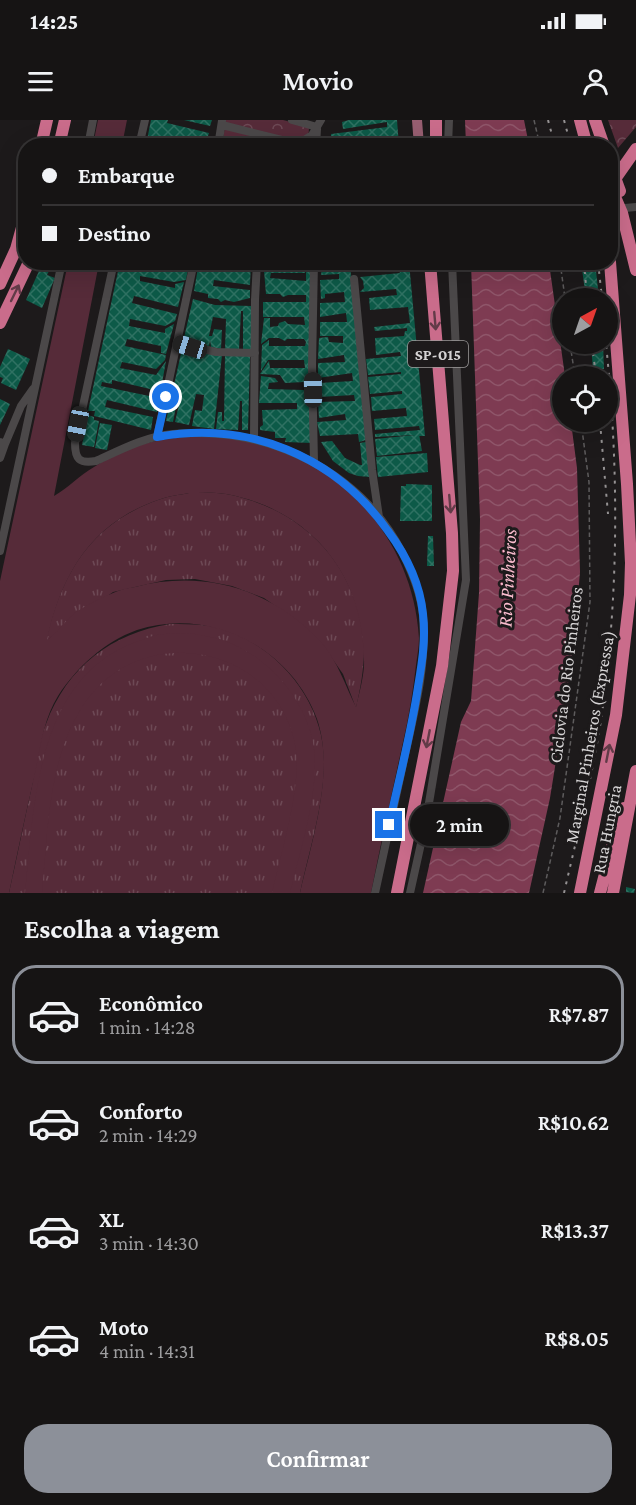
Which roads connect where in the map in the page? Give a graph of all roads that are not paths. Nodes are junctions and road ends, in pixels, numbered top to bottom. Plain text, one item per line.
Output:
1 (47, 120) edge
2 (65, 120) edge
3 (93, 120) edge
4 (145, 120) edge
5 (292, 120) edge
6 (417, 120) edge
7 (436, 120) edge
8 (449, 120) edge
9 (580, 120) edge
10 (595, 120) edge
11 (222, 122) edge
12 (314, 123) edge
13 (43, 138) edge
14 (61, 138) edge
15 (90, 138) edge
16 (141, 138) edge
17 (219, 138) edge
18 (277, 138) edge
19 (307, 138) edge
20 (315, 138) edge
21 (418, 138) edge
22 (436, 138) edge
23 (448, 138) edge
24 (585, 138) edge
25 (601, 138) edge
26 (636, 149) edge
27 (618, 175) edge
28 (618, 189) edge
29 (618, 199) edge
30 (631, 208) edge
31 (636, 240) edge
32 (18, 242) edge
33 (25, 270) edge
34 (60, 270) edge
35 (112, 270) edge
36 (192, 270) edge
37 (257, 270) edge
38 (314, 270) edge
39 (431, 270) edge
40 (452, 270) edge
41 (611, 270) edge
42 (636, 270) edge
43 (354, 279) dead end
44 (0, 284) edge
45 (0, 323) edge
46 (177, 343) junction
47 (255, 352) junction
48 (34, 388) junction
49 (157, 437) junction
50 (254, 438) junction
51 (3, 443) edge
52 (0, 458) edge
53 (315, 462) junction
54 (379, 518) junction
55 (0, 551) edge
56 (636, 771) edge
57 (632, 795) junction
58 (631, 827) edge
59 (375, 893) edge
60 (397, 893) edge
61 (410, 893) edge
62 (580, 893) edge
63 (600, 893) edge
64 (613, 893) edge

1 - 13 highway
2 - 14 highway
3 - 15 lane
4 - 16 lane
5 - 12 lane
6 - 21 main road
7 - 22 highway
8 - 23 lane
9 - 24 highway
10 - 25 highway
11 - 17 lane
11 - 18 lane
12 - 19 lane
12 - 20 lane
26 - 27 highway
28 - 30 highway
29 - 42 highway
30 - 31 highway
32 - 44 highway
45 -> 33 highway
34 - 48 lane
35 - 49 lane
36 - 46 lane
37 - 47 lane
38 - 53 lane
39 -> 60 highway, SP-015
40 - 61 lane
62 -> 41 highway, Marginal Pinheiros (Expressa)
43 - 54 lane
46 - 47 lane
46 - 49 lane
47 - 50 lane
48 - 51 lane
48 - 55 lane
49 - 50 lane
50 - 53 lane
51 - 52 lane
53 - 54 lane
54 - 59 lane
56 - 57 highway, Rua Hungria
57 - 58 highway, Rua Hungria
57 - 63 highway
58 - 64 highway, Rua Hungria

